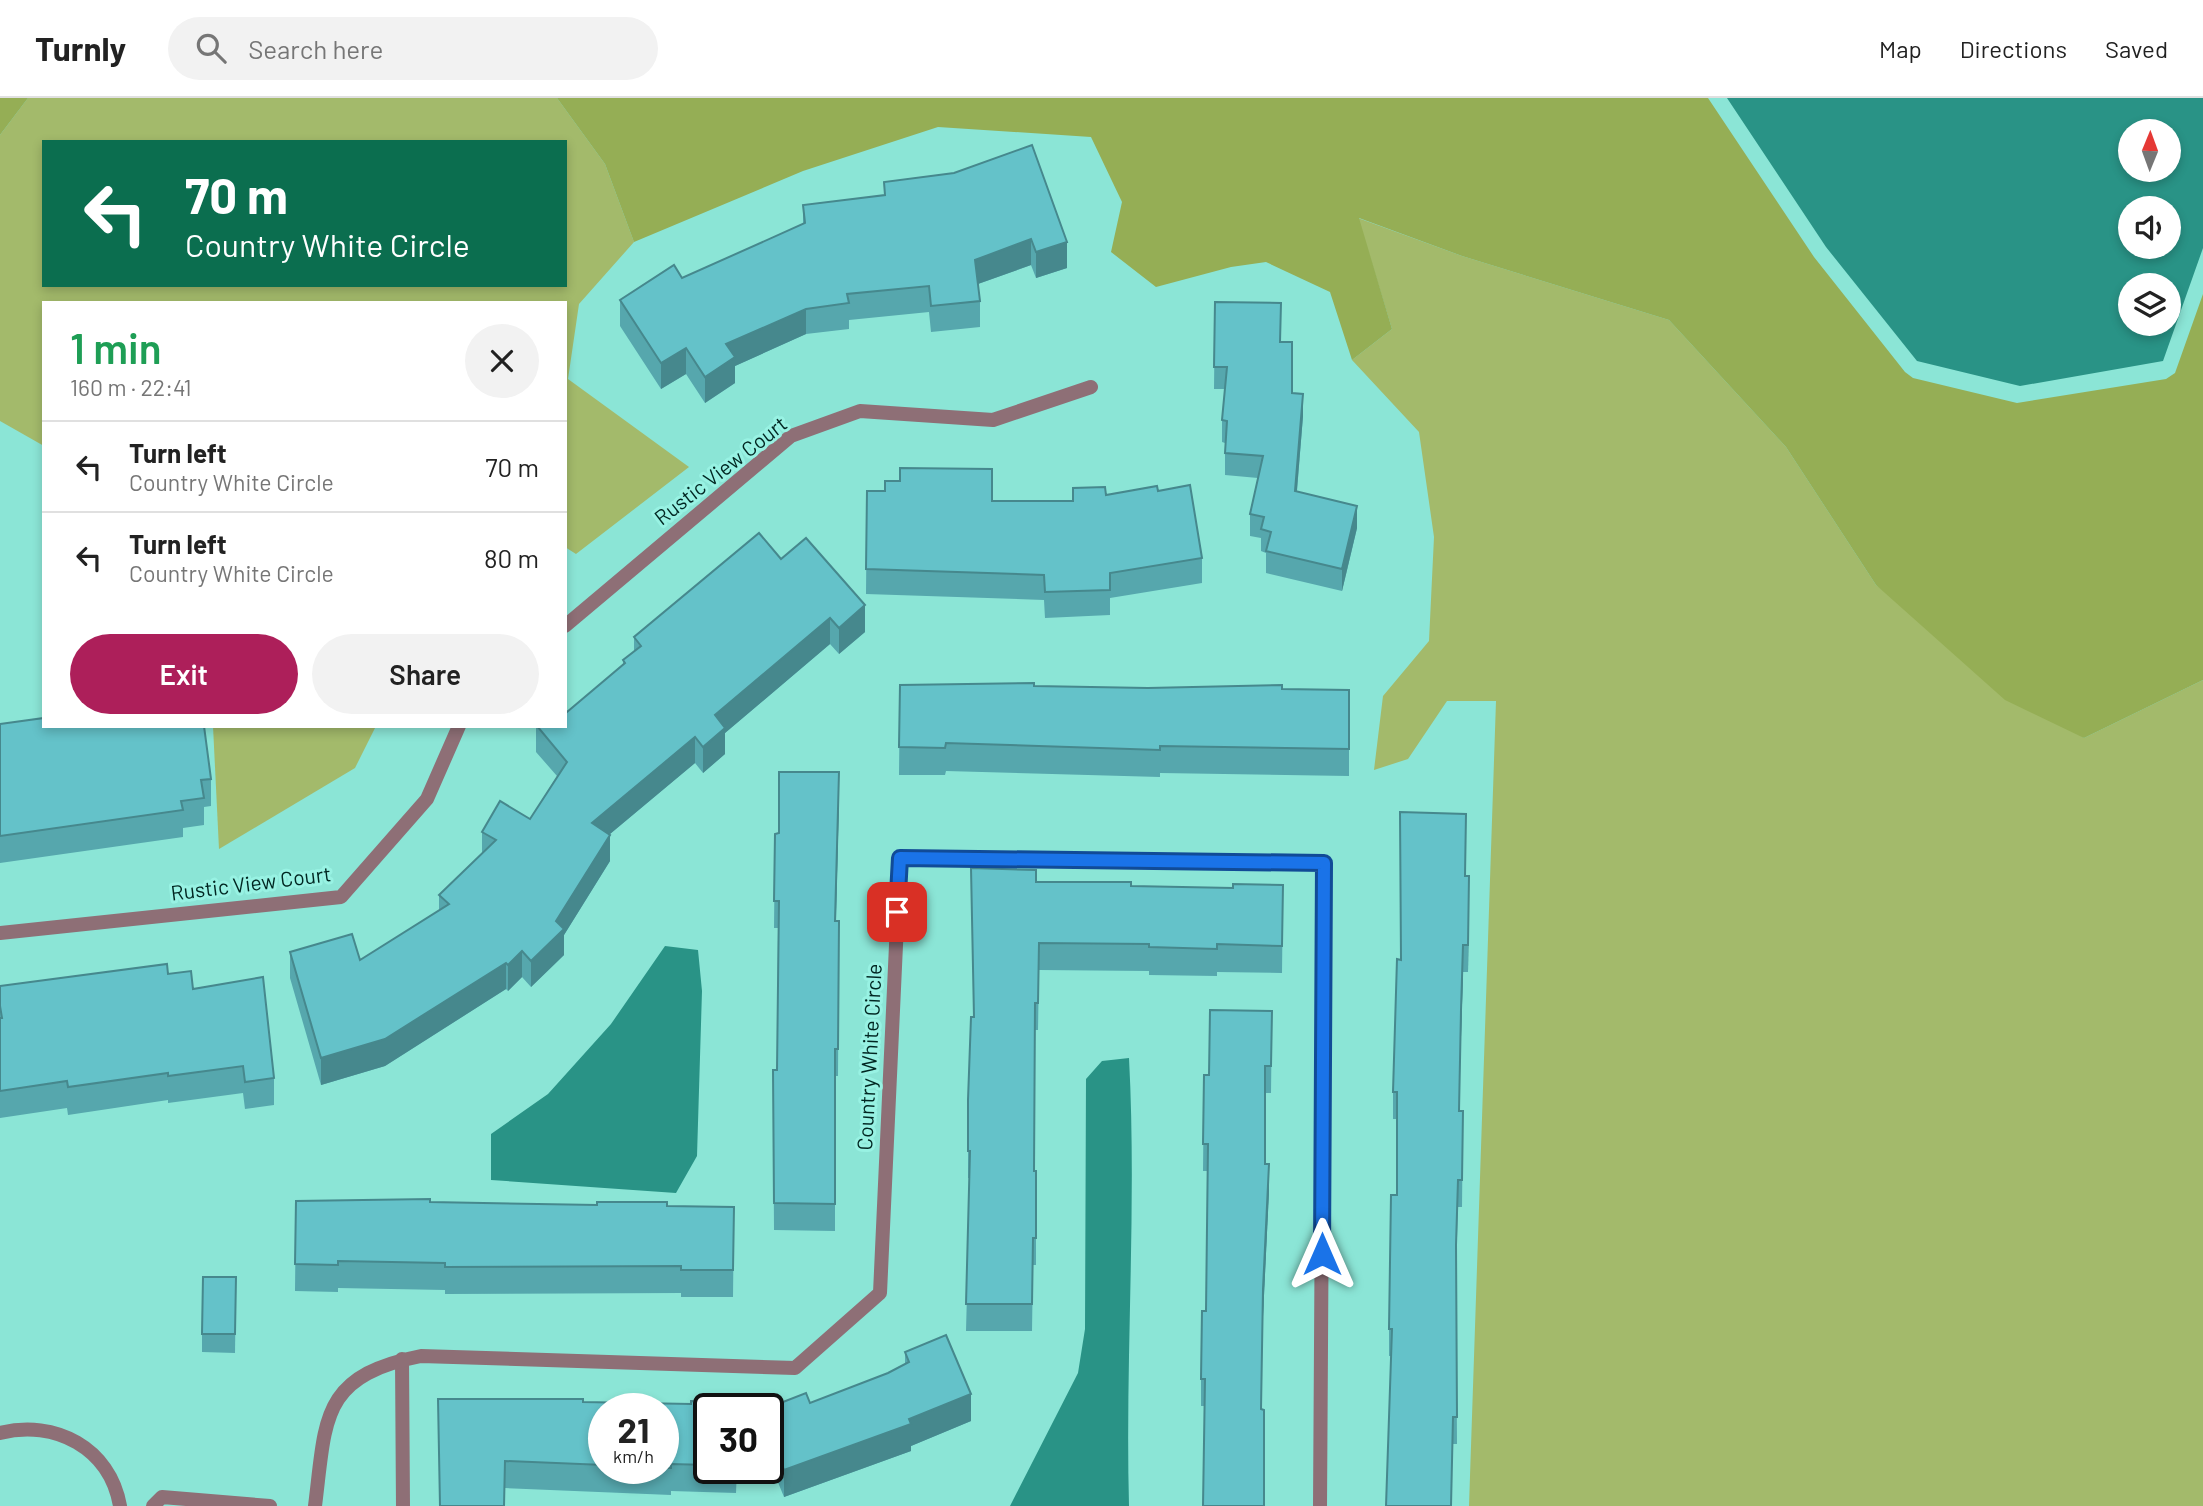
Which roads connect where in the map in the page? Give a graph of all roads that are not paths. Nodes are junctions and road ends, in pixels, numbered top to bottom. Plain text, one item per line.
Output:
1 (1091, 387) dead end
2 (567, 624) edge
3 (458, 728) edge
4 (0, 933) edge
5 (402, 1359) junction
6 (0, 1433) edge
7 (120, 1506) edge
8 (153, 1506) edge
9 (270, 1506) edge
10 (315, 1506) edge
11 (403, 1506) edge
12 (1320, 1506) edge

1 - 2 street, Rustic View Court
3 - 4 street, Rustic View Court
5 - 10 street, Country White Circle
5 - 11 street
5 - 12 street, Country White Circle
6 - 7 street
8 - 9 street

